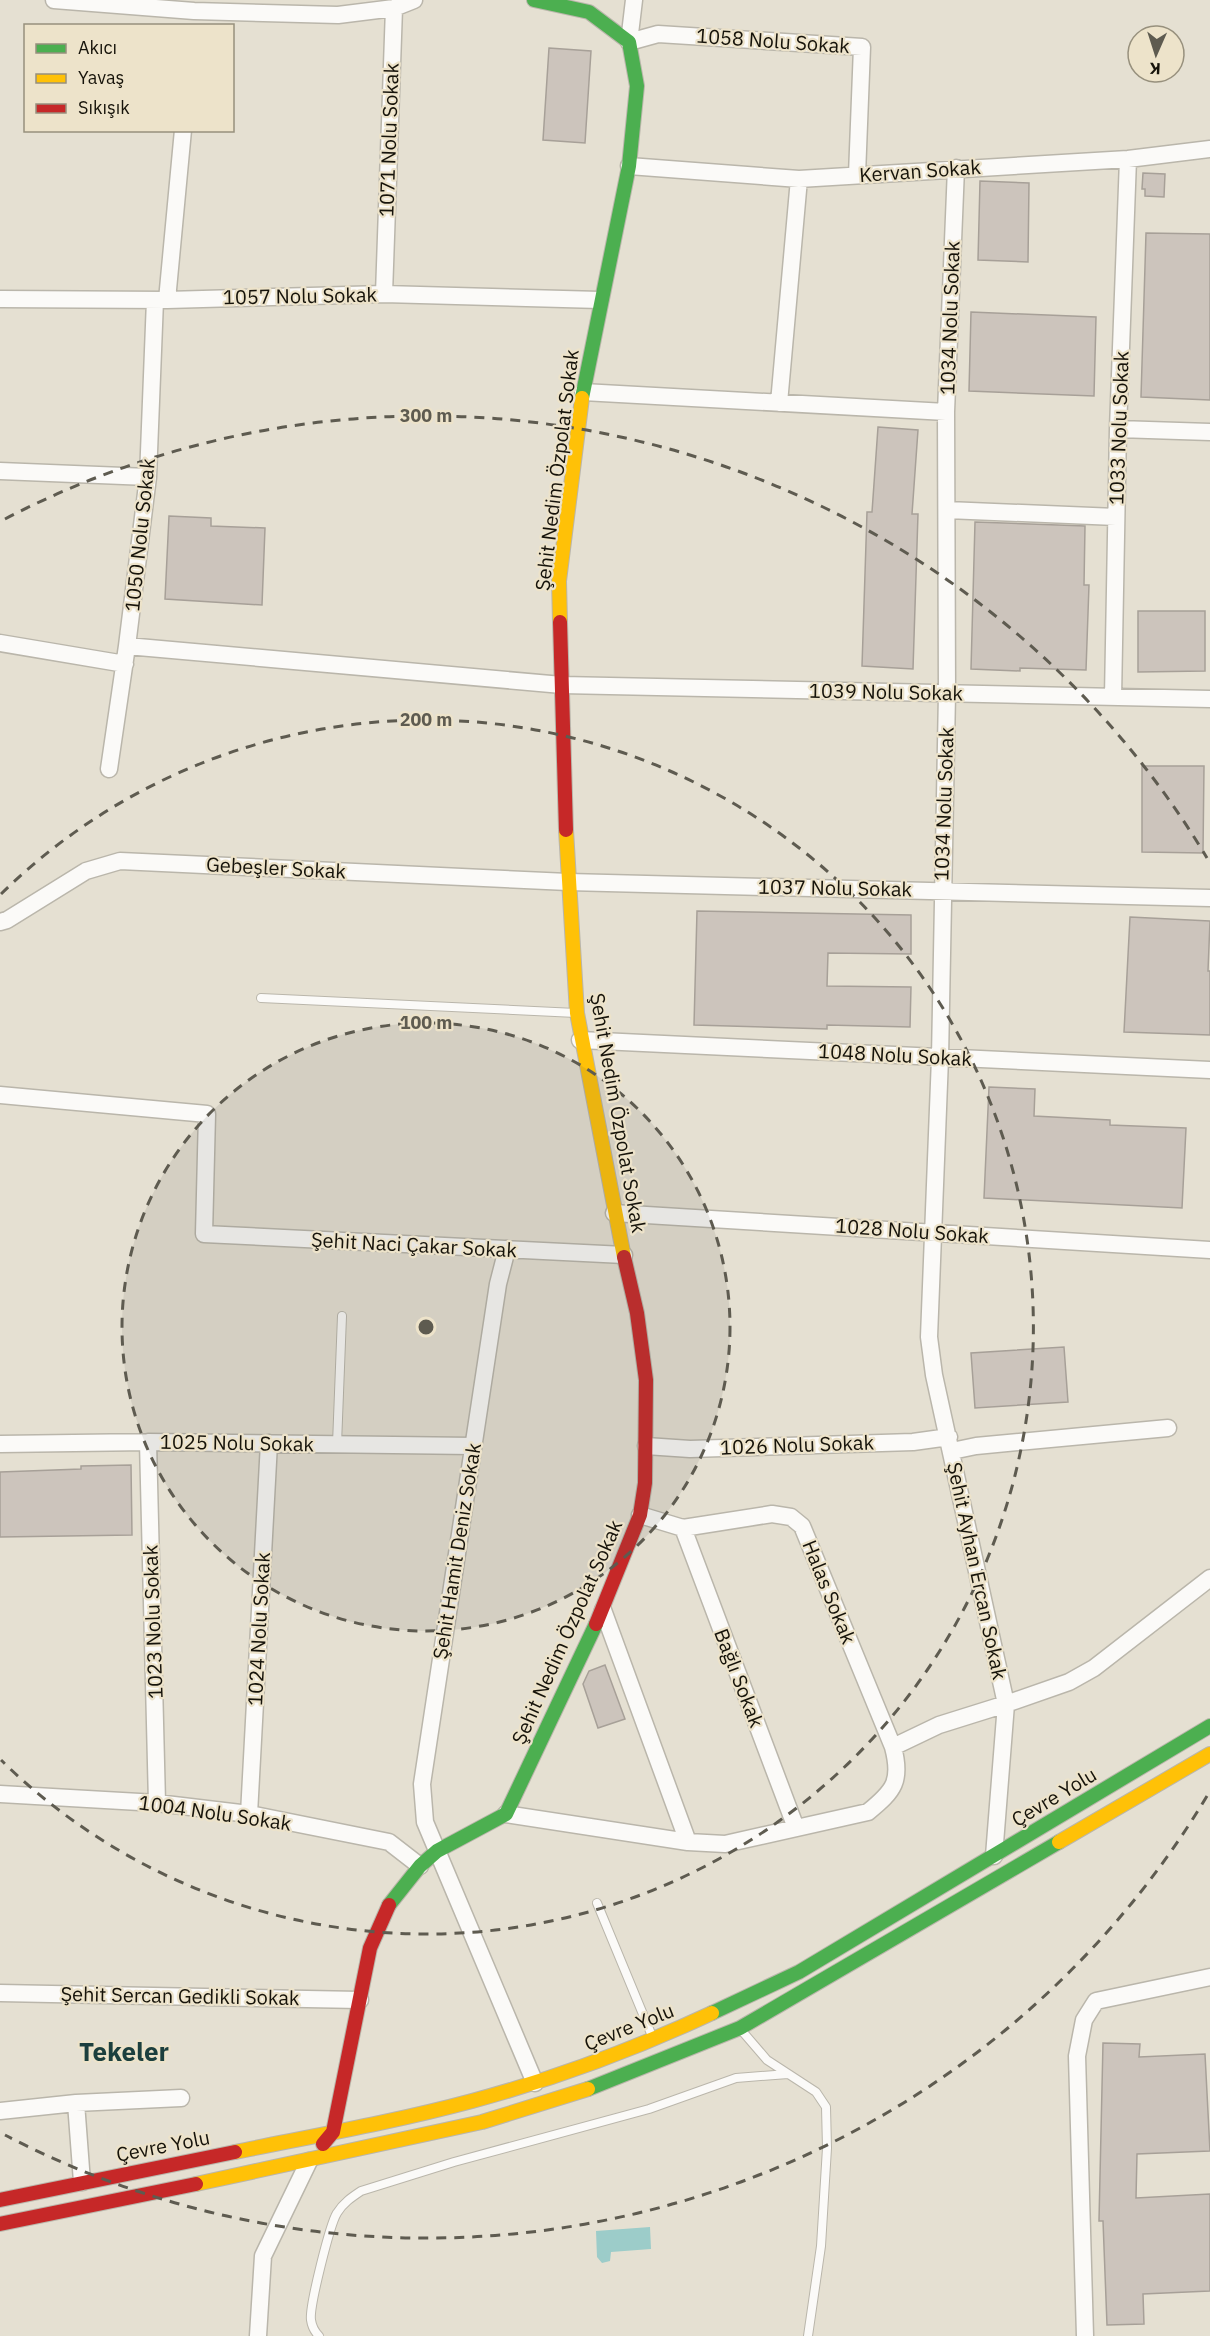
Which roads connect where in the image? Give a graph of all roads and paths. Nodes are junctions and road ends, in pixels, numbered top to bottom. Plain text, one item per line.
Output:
1 (54, 0) edge
2 (414, 0) edge
3 (534, 0) edge
4 (634, 0) edge
5 (89, 2) edge
6 (394, 8) junction
7 (193, 18) edge
8 (629, 42) junction
9 (183, 132) edge
10 (1210, 149) edge
11 (1128, 159) junction
12 (629, 166) junction
13 (956, 168) junction
14 (857, 175) junction
15 (799, 179) junction
16 (384, 294) junction
17 (0, 299) edge
18 (161, 300) junction
19 (600, 300) junction
20 (583, 392) junction
21 (778, 403) junction
22 (946, 412) junction
23 (1118, 429) junction
24 (1210, 432) edge
25 (0, 471) edge
26 (148, 477) junction
27 (946, 510) junction
28 (1116, 517) junction
29 (0, 643) edge
30 (127, 646) junction
31 (124, 664) junction
32 (562, 685) junction
33 (947, 693) junction
34 (1113, 697) junction
35 (1210, 699) edge
36 (109, 769) dead end
37 (568, 882) junction
38 (942, 891) junction
39 (1210, 898) edge
40 (0, 922) edge
41 (261, 998) dead end
42 (577, 1013) junction
43 (580, 1040) junction
44 (940, 1058) junction
45 (1210, 1070) edge
46 (0, 1095) edge
47 (614, 1213) junction
48 (932, 1232) junction
49 (507, 1249) junction
50 (1210, 1250) edge
51 (624, 1255) junction
52 (342, 1316) dead end
53 (1168, 1428) dead end
54 (148, 1442) junction
55 (269, 1443) junction
56 (0, 1444) edge
57 (337, 1444) junction
58 (950, 1444) junction
59 (473, 1446) junction
60 (646, 1446) junction
61 (640, 1515) junction
62 (683, 1528) junction
63 (1210, 1578) edge
64 (603, 1610) junction
65 (1006, 1704) junction
66 (1210, 1726) edge
67 (893, 1747) junction
68 (1210, 1754) edge
69 (0, 1794) edge
70 (158, 1803) junction
71 (249, 1814) junction
72 (506, 1814) junction
73 (796, 1828) junction
74 (688, 1842) junction
75 (437, 1851) junction
76 (994, 1856) junction
77 (420, 1866) junction
78 (597, 1903) dead end
79 (1210, 1977) edge
80 (0, 1993) edge
81 (360, 2000) junction
82 (740, 2028) junction
83 (653, 2040) junction
84 (788, 2074) junction
85 (535, 2083) junction
86 (181, 2098) dead end
87 (76, 2103) junction
88 (0, 2111) edge
89 (333, 2132) junction
90 (309, 2161) junction
91 (82, 2182) junction
92 (0, 2200) edge
93 (0, 2224) edge
94 (258, 2336) edge
95 (319, 2336) edge
96 (808, 2336) edge
97 (1085, 2336) edge

1 - 5 street
2 - 6 street
3 - 8 main road
4 - 8 street
5 - 7 street
6 - 7 street
6 - 16 street, 1071 Nolu Sokak
8 - 12 main road, Şehit Nedim Özpolat Sokak
8 - 14 street, 1058 Nolu Sokak
9 - 18 street, 1050 Nolu Sokak
10 - 11 street, Kervan Sokak
11 - 13 street, Kervan Sokak
11 - 23 street, 1033 Nolu Sokak
12 - 15 street, Kervan Sokak
12 - 19 main road, Şehit Nedim Özpolat Sokak
13 - 14 street, Kervan Sokak
13 - 22 street, 1034 Nolu Sokak
14 - 15 street, Kervan Sokak
15 - 21 street
16 - 18 street, 1057 Nolu Sokak
16 - 19 street, 1057 Nolu Sokak
17 - 18 street, 1057 Nolu Sokak
18 - 26 street, 1050 Nolu Sokak
19 - 20 main road, Şehit Nedim Özpolat Sokak
20 - 21 street
20 - 32 main road, Şehit Nedim Özpolat Sokak
21 - 22 street
22 - 27 street, 1034 Nolu Sokak
23 - 24 street
23 - 28 street, 1033 Nolu Sokak
25 - 26 street
26 - 30 street, 1050 Nolu Sokak
27 - 28 street
27 - 33 street, 1034 Nolu Sokak
28 - 34 street, 1033 Nolu Sokak
29 - 31 street
30 - 31 street, 1050 Nolu Sokak
30 - 32 street, 1039 Nolu Sokak
31 - 36 street, 1050 Nolu Sokak
32 - 33 street, 1039 Nolu Sokak
32 - 37 main road, Şehit Nedim Özpolat Sokak
33 - 34 street, 1039 Nolu Sokak
33 - 38 street, 1034 Nolu Sokak
34 - 35 street, 1039 Nolu Sokak
37 - 38 street, 1037 Nolu Sokak
37 - 40 street, Gebeşler Sokak
37 - 42 main road, Şehit Nedim Özpolat Sokak
38 - 39 street, 1037 Nolu Sokak
38 - 44 street, 1034 Nolu Sokak
41 - 42 lane
42 - 43 main road, Şehit Nedim Özpolat Sokak
43 - 44 street, 1048 Nolu Sokak
43 - 47 main road, Şehit Nedim Özpolat Sokak
44 - 45 street, 1048 Nolu Sokak
44 - 48 street, 1034 Nolu Sokak
46 - 49 street, Şehit Naci Çakar Sokak
47 - 48 street, 1028 Nolu Sokak
47 - 51 main road, Şehit Nedim Özpolat Sokak
48 - 50 street, 1028 Nolu Sokak
48 - 58 street, 1034 Nolu Sokak
49 - 51 street, Şehit Naci Çakar Sokak
49 - 59 street, Şehit Hamit Deniz Sokak
51 - 60 main road, Şehit Nedim Özpolat Sokak
52 - 57 lane
53 - 58 street, 1026 Nolu Sokak
54 - 55 street, 1025 Nolu Sokak
54 - 56 street, 1025 Nolu Sokak
54 - 70 street, 1023 Nolu Sokak
55 - 57 street, 1025 Nolu Sokak
55 - 71 street, 1024 Nolu Sokak
57 - 59 street, 1025 Nolu Sokak
58 - 60 street, 1026 Nolu Sokak
58 - 65 street, Şehit Ayhan Ercan Sokak
59 - 75 street, Şehit Hamit Deniz Sokak
60 - 61 main road, Şehit Nedim Özpolat Sokak
61 - 62 street, Halas Sokak
61 - 64 main road, Şehit Nedim Özpolat Sokak
62 - 67 street, Halas Sokak
62 - 73 street, Bağlı Sokak
63 - 65 street
64 - 72 main road, Şehit Nedim Özpolat Sokak
64 - 74 street
65 - 67 street
65 - 76 street, Şehit Ayhan Ercan Sokak
66 - 76 main road, Çevre Yolu
67 - 73 street, Halas Sokak
68 - 82 main road
69 - 70 street, 1004 Nolu Sokak
70 - 71 street, 1004 Nolu Sokak
71 - 77 street, 1004 Nolu Sokak
72 - 74 street, Halas Sokak
72 - 75 main road
73 - 74 street, Halas Sokak
75 - 77 main road
75 - 85 street, Şehit Hamit Deniz Sokak
76 - 83 main road, Çevre Yolu
77 - 81 main road
78 - 83 lane
79 - 97 street
80 - 81 street, Şehit Sercan Gedikli Sokak
81 - 89 main road
82 - 84 lane
82 - 90 main road
83 - 85 main road, Çevre Yolu
84 - 95 lane
84 - 96 lane
85 - 89 main road, Çevre Yolu
86 - 87 street
87 - 88 street
87 - 91 street
89 - 90 main road
89 - 91 main road, Çevre Yolu
90 - 93 main road
90 - 94 street
91 - 92 main road, Çevre Yolu

